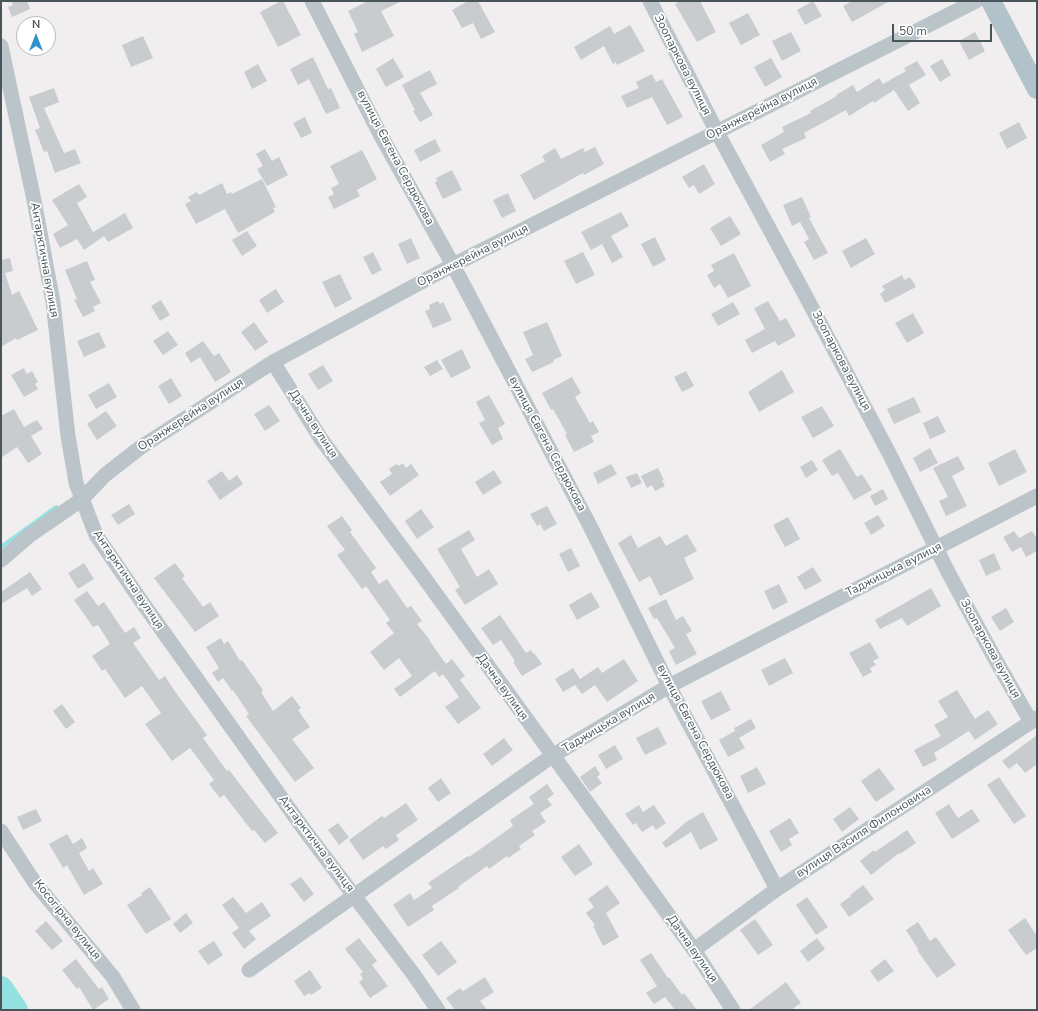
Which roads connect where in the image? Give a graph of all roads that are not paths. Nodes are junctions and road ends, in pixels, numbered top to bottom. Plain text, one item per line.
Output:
1 (312, 1) edge
2 (650, 1) edge
3 (976, 1) edge
4 (991, 1) edge
5 (1, 46) edge
6 (1037, 89) edge
7 (717, 132) junction
8 (454, 265) junction
9 (273, 362) junction
10 (1037, 496) edge
11 (82, 500) junction
12 (937, 548) junction
13 (1, 560) edge
14 (669, 686) junction
15 (1034, 720) edge
16 (552, 756) junction
17 (1, 831) edge
18 (777, 889) junction
19 (355, 896) junction
20 (694, 950) junction
21 (249, 970) dead end
22 (133, 1010) edge
23 (438, 1010) edge
24 (733, 1010) edge

1 - 8 street, вулиця Євгена Сердюкова
2 - 7 street, Зоопаркова вулиця
3 - 7 street, Оранжерейна вулиця
4 - 6 main road
5 - 11 street, Антарктична вулиця
7 - 8 street, Оранжерейна вулиця
7 - 12 street, Зоопаркова вулиця
8 - 9 street, Оранжерейна вулиця
8 - 14 street, вулиця Євгена Сердюкова
9 - 11 street, Оранжерейна вулиця
9 - 16 street, Дачна вулиця
10 - 12 street, Таджицька вулиця
11 - 13 street, Оранжерейна вулиця
11 - 19 street, Антарктична вулиця
12 - 14 street, Таджицька вулиця
12 - 15 street, Зоопаркова вулиця
14 - 16 street, Таджицька вулиця
14 - 18 street, вулиця Євгена Сердюкова
15 - 18 street, вулиця Василя Филоновича
16 - 19 street, Таджицька вулиця
16 - 20 street, Дачна вулиця
17 - 22 street, Косогірна вулиця
18 - 20 street, вулиця Василя Филоновича
19 - 21 street, Таджицька вулиця
19 - 23 street, Антарктична вулиця
20 - 24 street, Дачна вулиця

